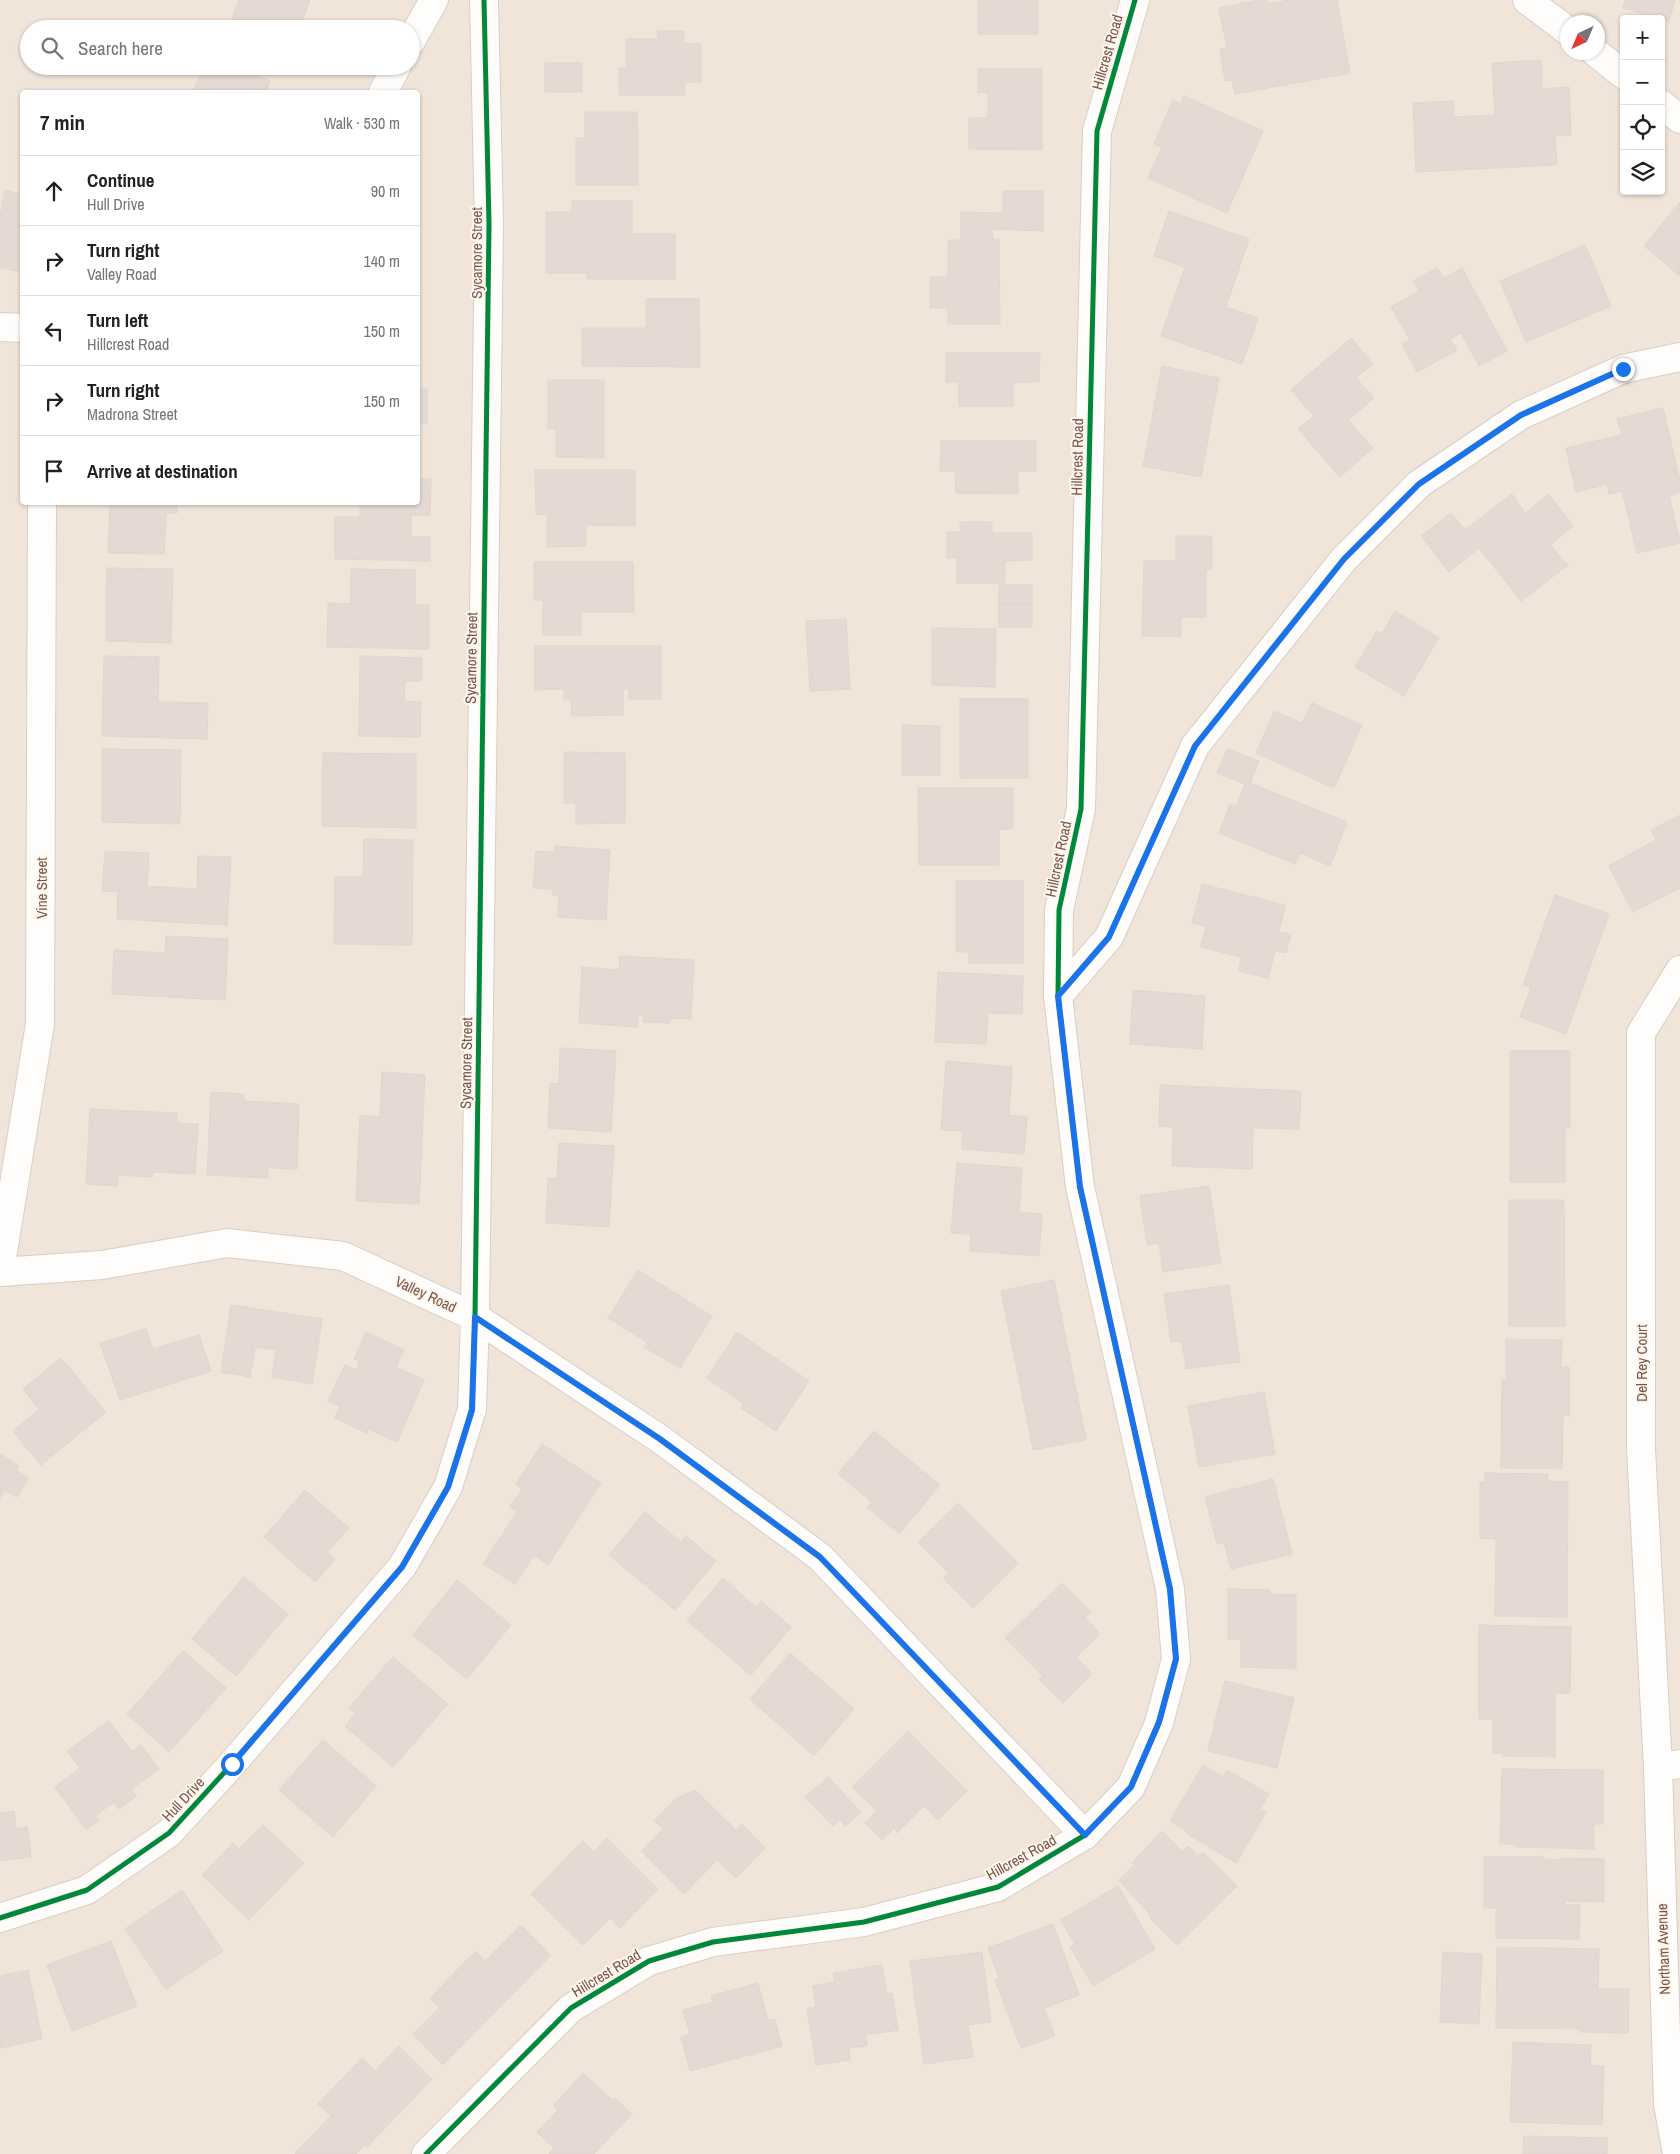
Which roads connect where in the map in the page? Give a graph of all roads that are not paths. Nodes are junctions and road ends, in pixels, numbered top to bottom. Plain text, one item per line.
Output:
1 (434, 0) edge
2 (484, 0) edge
3 (1136, 0) edge
4 (1528, 0) edge
5 (420, 25) edge
6 (1560, 25) edge
7 (1605, 60) edge
8 (1620, 72) edge
9 (392, 75) edge
10 (384, 90) edge
11 (1662, 105) edge
12 (1680, 119) edge
13 (0, 326) edge
14 (20, 328) edge
15 (1680, 357) edge
16 (42, 505) edge
17 (1680, 970) edge
18 (1058, 996) junction
19 (0, 1271) edge
20 (475, 1317) junction
21 (1669, 1765) edge
22 (1085, 1835) junction
23 (0, 1918) edge
24 (426, 2154) edge
25 (1677, 2154) edge

1 - 5 street
2 - 20 street, Sycamore Street
3 - 18 street, Hillcrest Road
4 - 6 street
7 - 8 street
9 - 10 street
11 - 12 street
13 - 14 street
15 - 18 street
16 - 19 street, Vine Street
17 - 21 street, Del Rey Court
18 - 22 street, Hillcrest Road
19 - 20 street, Valley Road
20 - 22 street, Valley Road
20 - 23 street, Hull Drive
21 - 25 street, Northam Avenue
22 - 24 street, Hillcrest Road

